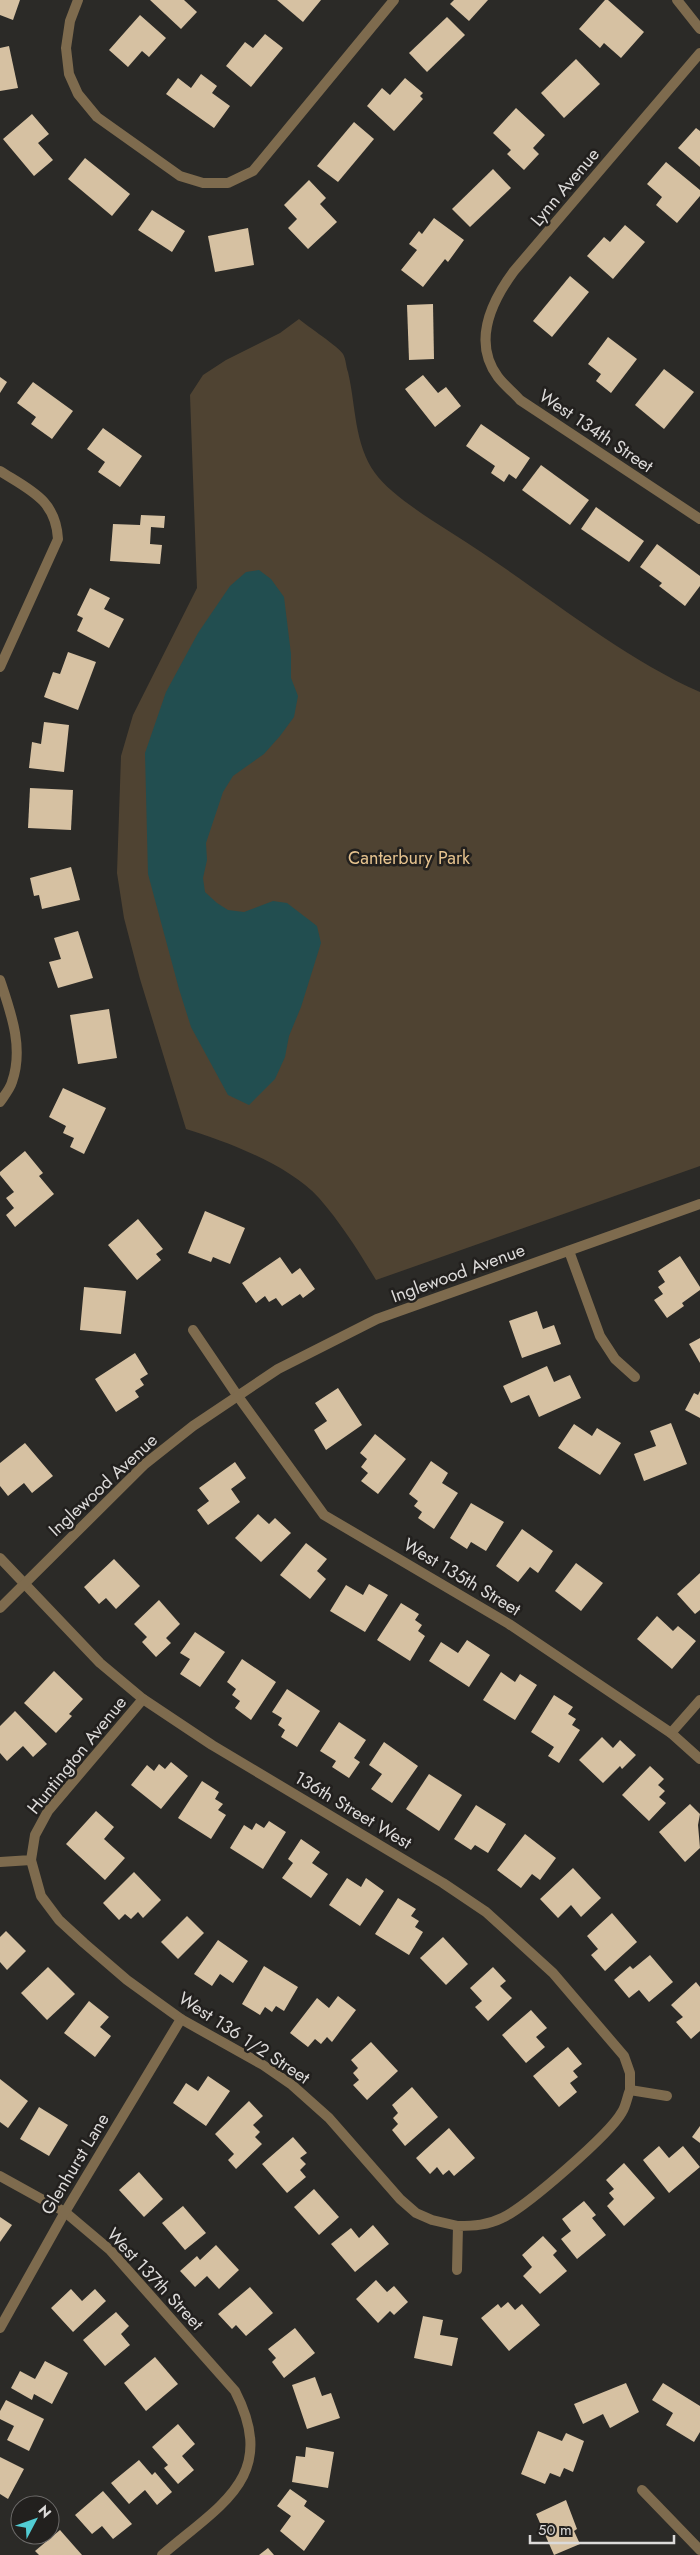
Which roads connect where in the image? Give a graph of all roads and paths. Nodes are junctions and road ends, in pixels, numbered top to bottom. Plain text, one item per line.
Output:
1 (78, 0) edge
2 (394, 0) edge
3 (677, 0) edge
4 (700, 28) edge
5 (700, 53) edge
6 (488, 356) joint
7 (0, 471) edge
8 (700, 518) edge
9 (0, 667) edge
10 (0, 980) edge
11 (0, 1102) edge
12 (700, 1204) edge
13 (569, 1251) junction
14 (193, 1330) dead end
15 (634, 1376) dead end
16 (237, 1395) junction
17 (0, 1558) edge
18 (24, 1583) junction
19 (0, 1608) edge
20 (144, 1699) junction
21 (700, 1700) edge
22 (671, 1733) junction
23 (700, 1759) edge
24 (31, 1860) junction
25 (0, 1862) edge
26 (181, 2019) junction
27 (630, 2090) junction
28 (667, 2096) dead end
29 (0, 2176) edge
30 (65, 2212) junction
31 (458, 2226) junction
32 (457, 2270) dead end
33 (0, 2328) edge
34 (642, 2490) dead end
35 (700, 2550) edge
36 (162, 2555) edge

1 - 2 street
3 - 4 street
5 - 6 street, Lynn Avenue
6 - 8 street, West 134th Street
7 - 9 street
10 - 11 street
12 - 13 street, Inglewood Avenue
13 - 15 street
13 - 16 street, Inglewood Avenue
14 - 16 street
16 - 18 street, Inglewood Avenue
16 - 22 street, West 135th Street
17 - 18 street, 136th Street West
18 - 19 street, Inglewood Avenue
18 - 20 street, 136th Street West
20 - 24 street, Huntington Avenue
20 - 27 street, 136th Street West
21 - 22 street
22 - 23 street, West 135th Street
24 - 25 street
24 - 26 street, West 136 1/2 Street
26 - 30 street, Glenhurst Lane
26 - 31 street, West 136 1/2 Street
27 - 28 street
27 - 31 street, West 136 1/2 Street
29 - 30 street, West 137th Street
30 - 33 street, Glenhurst Lane
30 - 36 street, West 137th Street
31 - 32 street
34 - 35 street

